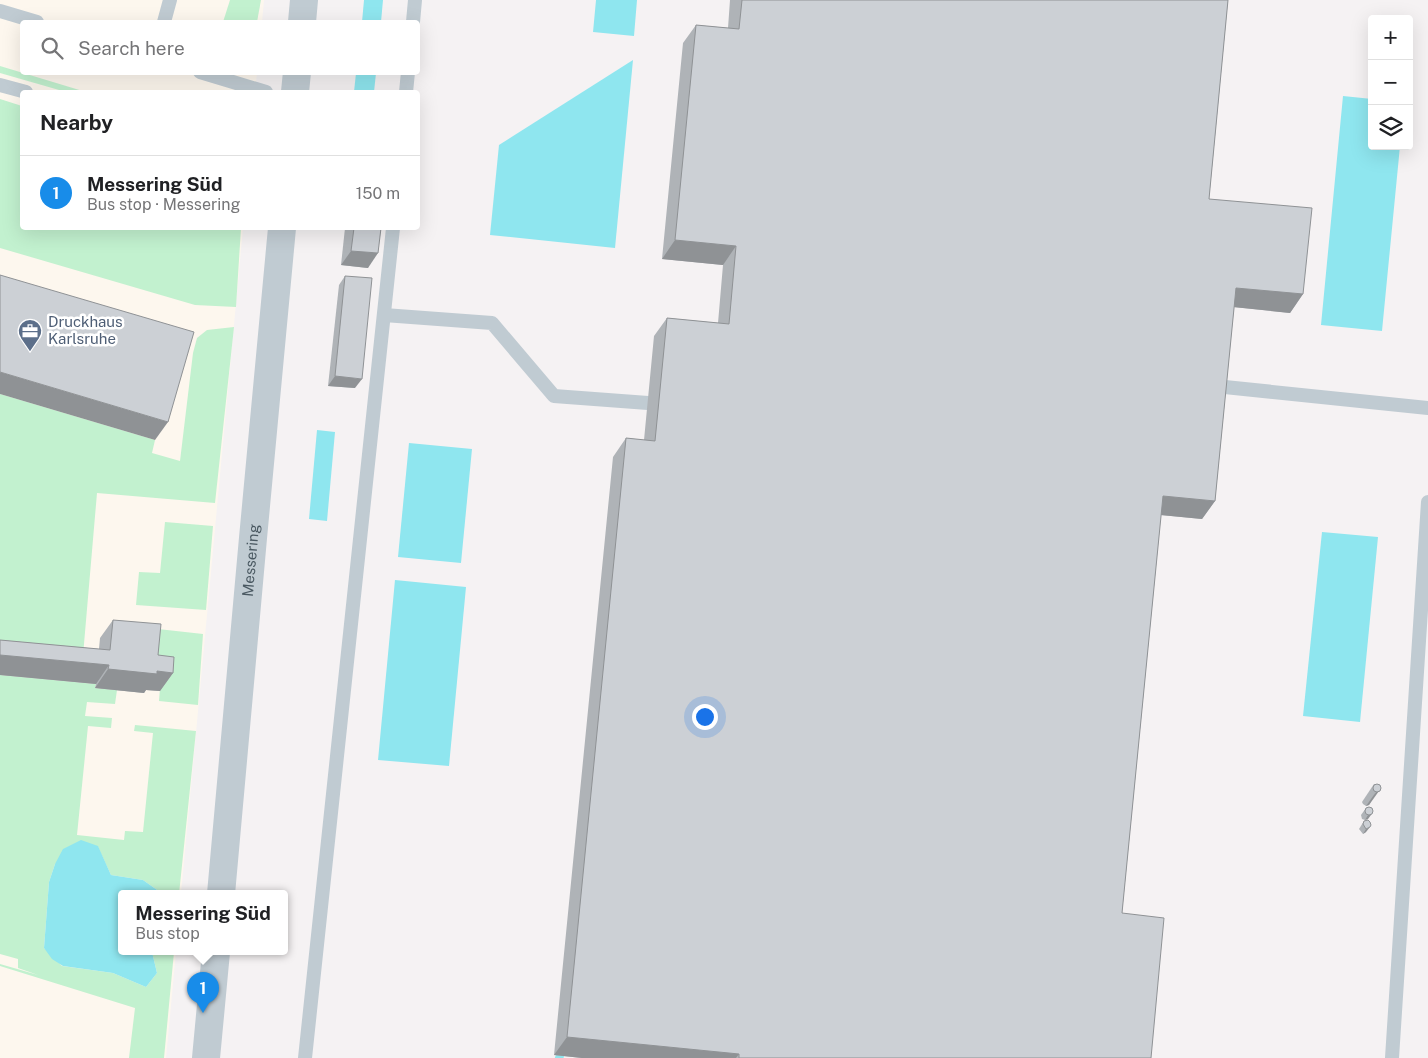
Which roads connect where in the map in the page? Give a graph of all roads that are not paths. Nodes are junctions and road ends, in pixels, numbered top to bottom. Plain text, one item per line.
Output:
1 (170, 0) edge
2 (304, 0) edge
3 (415, 0) edge
4 (0, 11) edge
5 (30, 20) edge
6 (165, 20) edge
7 (302, 20) edge
8 (413, 20) edge
9 (210, 75) edge
10 (297, 75) edge
11 (408, 75) edge
12 (0, 85) edge
13 (20, 90) edge
14 (259, 90) edge
15 (295, 90) edge
16 (406, 90) edge
17 (282, 230) edge
18 (393, 230) edge
19 (384, 315) junction
20 (1215, 386) edge
21 (648, 403) dead end
22 (1428, 408) edge
23 (1428, 502) edge
24 (221, 890) edge
25 (216, 955) edge
26 (206, 1058) edge
27 (305, 1058) edge
28 (1392, 1058) edge

1 - 6 lane
2 - 7 street
3 - 8 lane
4 - 5 lane
9 - 14 lane
10 - 15 street
11 - 16 lane
12 - 13 lane
17 - 24 street, Messering
18 - 19 lane
19 - 21 lane
19 - 27 lane
20 - 22 lane
23 - 28 lane
25 - 26 street

